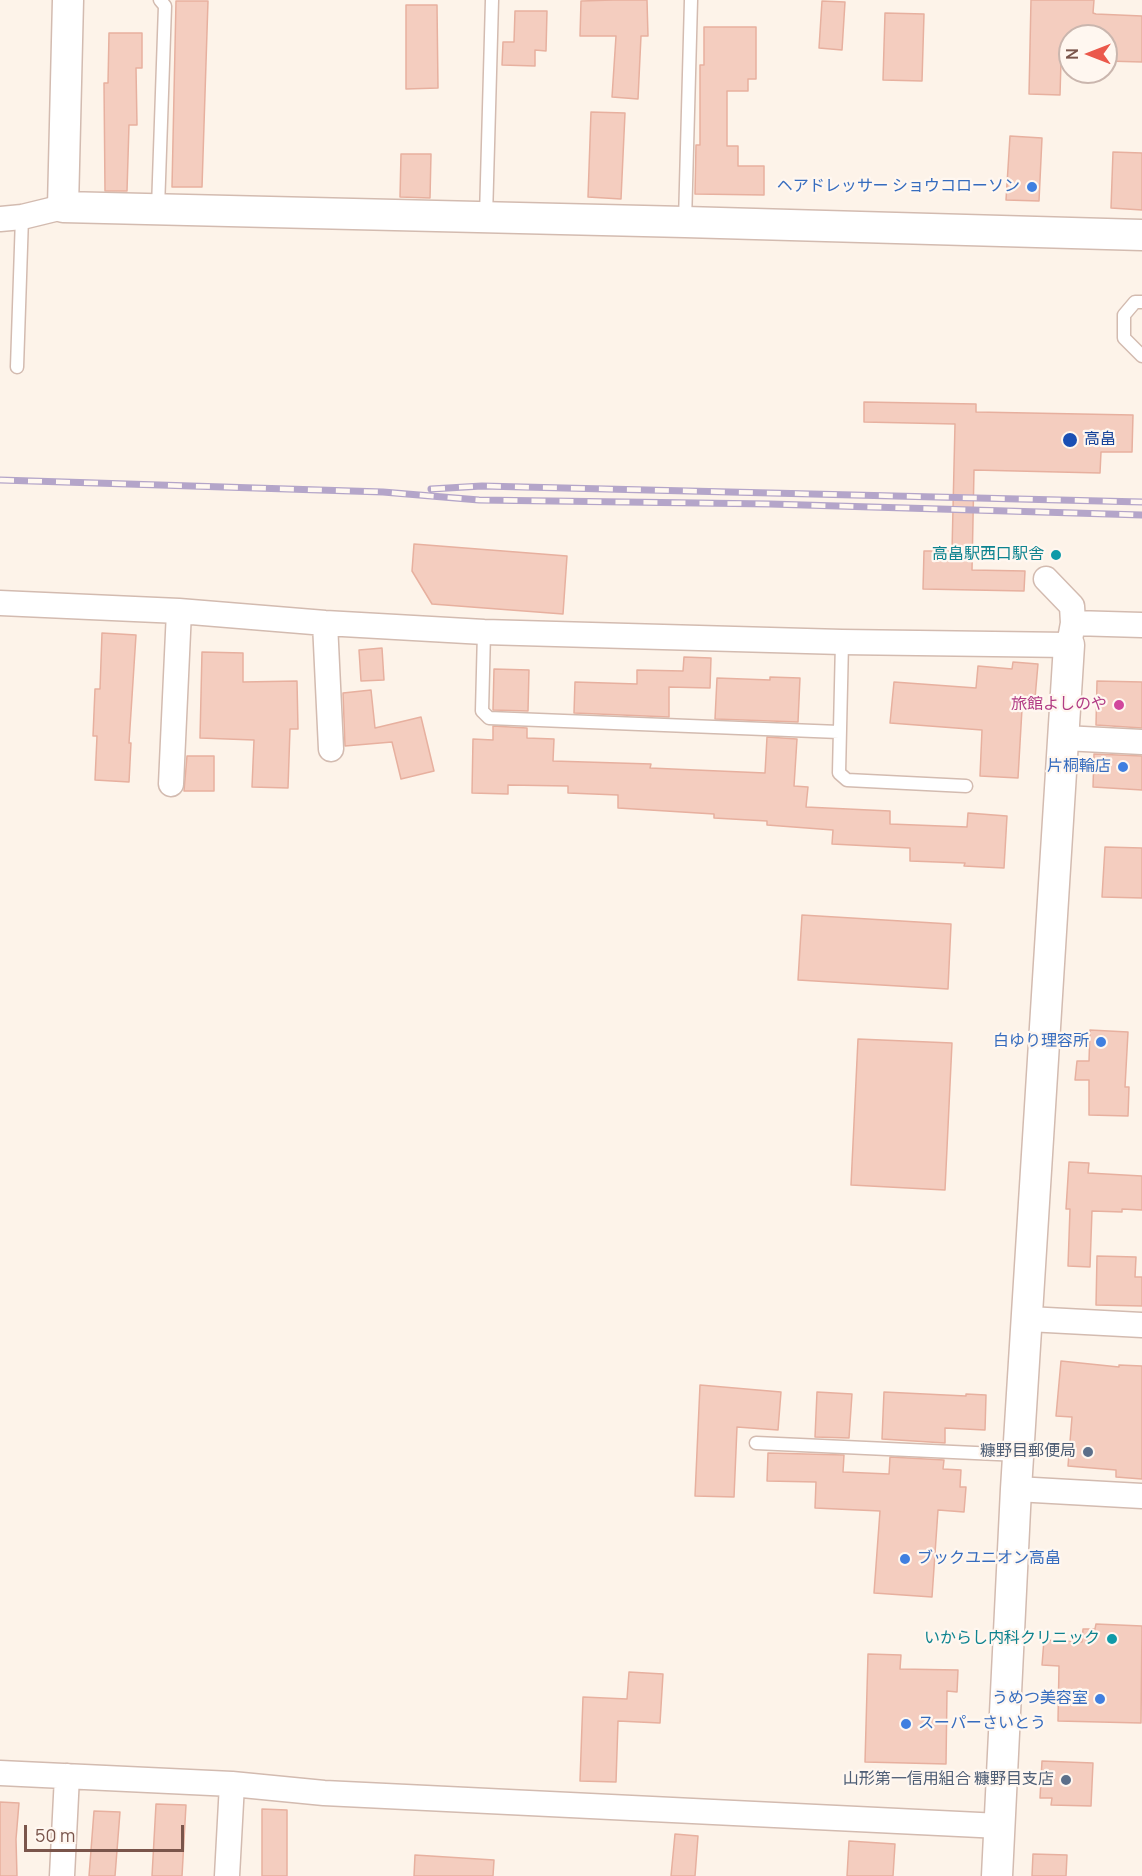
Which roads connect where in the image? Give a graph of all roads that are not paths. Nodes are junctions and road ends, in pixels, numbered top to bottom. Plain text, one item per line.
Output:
1 (68, 0) edge
2 (160, 0) edge
3 (492, 0) edge
4 (691, 0) edge
5 (63, 207) junction
6 (158, 210) junction
7 (11, 218) edge
8 (486, 218) junction
9 (685, 222) junction
10 (1142, 236) edge
11 (1142, 302) edge
12 (1142, 356) edge
13 (17, 367) dead end
14 (1046, 579) dead end
15 (0, 603) edge
16 (179, 611) junction
17 (325, 623) junction
18 (1142, 625) edge
19 (484, 632) junction
20 (1071, 634) junction
21 (842, 642) junction
22 (839, 732) junction
23 (1064, 738) junction
24 (1142, 742) edge
25 (331, 749) dead end
26 (171, 784) dead end
27 (966, 786) dead end
28 (1028, 1319) junction
29 (1142, 1325) edge
30 (756, 1443) dead end
31 (1019, 1455) junction
32 (1016, 1488) junction
33 (1142, 1496) edge
34 (0, 1773) edge
35 (67, 1776) junction
36 (232, 1784) junction
37 (1000, 1826) junction
38 (62, 1876) edge
39 (227, 1876) edge
40 (997, 1876) edge

1 - 5 street
2 - 6 lane
3 - 8 lane
4 - 9 lane
5 - 6 street
5 - 7 street
6 - 8 street
7 - 13 lane
8 - 9 street
9 - 10 street
11 - 12 lane
14 - 20 street
15 - 16 street
16 - 17 street
16 - 26 street
17 - 19 street
17 - 25 street
18 - 20 street
19 - 21 street
19 - 22 lane
20 - 21 street
20 - 23 street
21 - 22 lane
22 - 27 lane
23 - 24 street
23 - 28 street
28 - 29 street
28 - 31 street
30 - 31 lane
31 - 32 street
32 - 33 street
32 - 37 street
34 - 35 street
35 - 36 street
35 - 38 street
36 - 37 street
36 - 39 street
37 - 40 street

